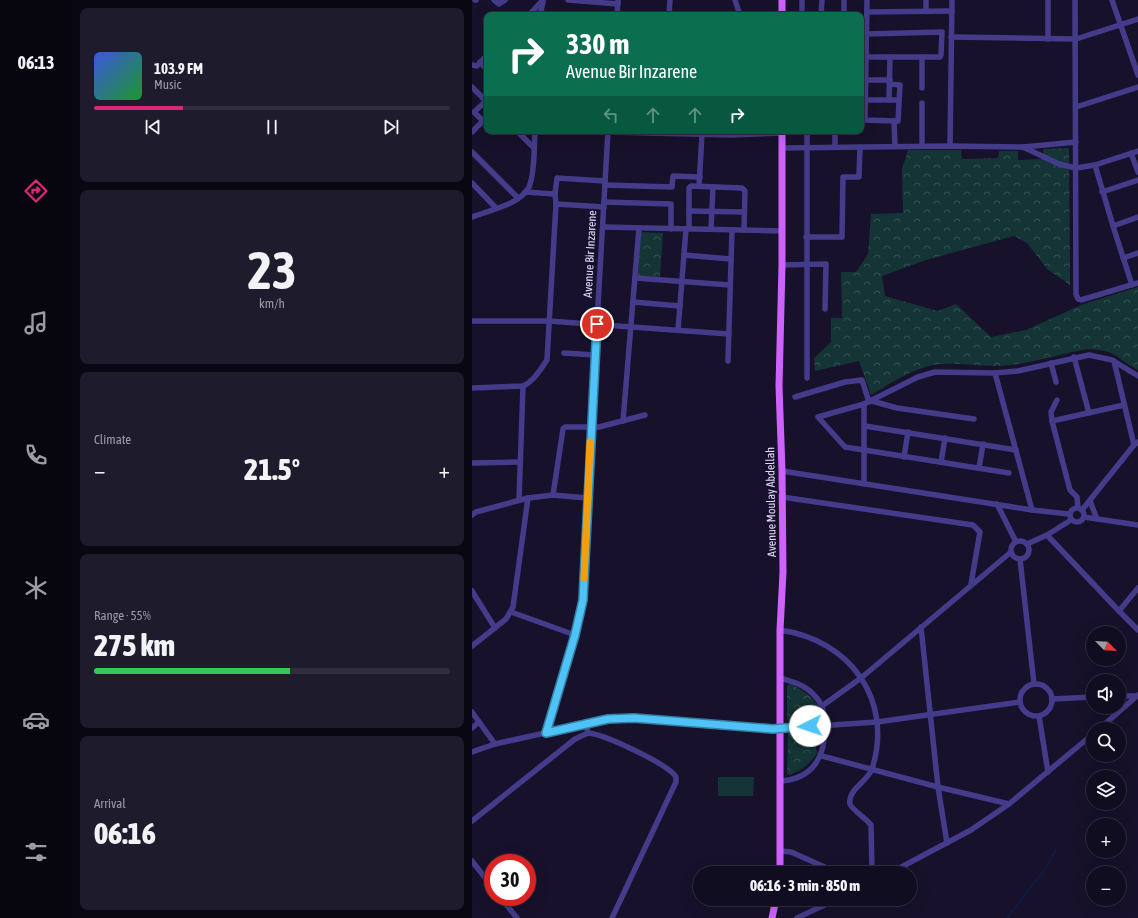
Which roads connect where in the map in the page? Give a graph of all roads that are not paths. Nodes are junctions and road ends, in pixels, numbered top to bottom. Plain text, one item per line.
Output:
1 (494, 0) edge
2 (505, 0) edge
3 (544, 0) edge
4 (568, 0) edge
5 (670, 0) edge
6 (735, 0) edge
7 (782, 0) edge
8 (802, 0) edge
9 (822, 0) edge
10 (844, 0) edge
11 (867, 0) edge
12 (926, 0) edge
13 (952, 0) edge
14 (1048, 0) edge
15 (1075, 0) edge
16 (1112, 0) edge
17 (604, 2) edge
18 (618, 2) edge
19 (926, 11) junction
20 (952, 11) junction
21 (532, 12) edge
22 (540, 12) edge
23 (617, 12) edge
24 (669, 12) edge
25 (739, 12) edge
26 (782, 12) edge
27 (802, 12) edge
28 (821, 12) edge
29 (844, 12) edge
30 (865, 16) edge
31 (1138, 19) edge
32 (1121, 24) junction
33 (865, 31) edge
34 (942, 32) junction
35 (951, 35) junction
36 (1048, 39) junction
37 (1076, 39) junction
38 (866, 57) junction
39 (890, 57) junction
40 (922, 57) junction
41 (484, 58) edge
42 (480, 62) junction
43 (472, 65) edge
44 (484, 67) edge
45 (1138, 75) edge
46 (866, 80) junction
47 (890, 82) junction
48 (472, 87) edge
49 (1138, 87) edge
50 (922, 88) dead end
51 (484, 100) edge
52 (866, 100) junction
53 (889, 100) junction
54 (899, 100) junction
55 (484, 104) edge
56 (922, 104) dead end
57 (1076, 107) junction
58 (894, 121) junction
59 (472, 132) edge
60 (520, 134) edge
61 (535, 134) edge
62 (608, 134) edge
63 (702, 134) edge
64 (782, 134) edge
65 (807, 134) edge
66 (835, 134) edge
67 (1076, 142) junction
68 (894, 146) junction
69 (922, 146) junction
70 (950, 146) junction
71 (534, 147) junction
72 (834, 147) junction
73 (860, 147) junction
74 (1023, 147) junction
75 (782, 148) junction
76 (807, 148) junction
77 (1138, 151) edge
78 (472, 152) edge
79 (1131, 153) junction
80 (1095, 165) junction
81 (1076, 168) junction
82 (1138, 172) edge
83 (700, 177) junction
84 (1138, 180) edge
85 (472, 183) edge
86 (605, 183) junction
87 (699, 186) junction
88 (713, 187) junction
89 (525, 192) junction
90 (1102, 192) junction
91 (555, 194) junction
92 (518, 198) junction
93 (556, 204) junction
94 (604, 204) junction
95 (496, 208) junction
96 (689, 211) junction
97 (712, 211) junction
98 (744, 212) junction
99 (472, 217) edge
100 (1138, 217) edge
101 (1113, 226) junction
102 (603, 227) junction
103 (639, 228) junction
104 (671, 228) junction
105 (687, 229) junction
106 (711, 229) junction
107 (732, 230) junction
108 (744, 230) junction
109 (782, 231) junction
110 (806, 237) junction
111 (1138, 253) edge
112 (684, 256) junction
113 (1123, 258) junction
114 (731, 259) junction
115 (782, 265) junction
116 (806, 265) junction
117 (635, 278) junction
118 (682, 282) junction
119 (1138, 283) edge
120 (730, 285) junction
121 (1132, 285) junction
122 (633, 302) junction
123 (680, 306) junction
124 (826, 310) dead end
125 (472, 321) edge
126 (549, 321) junction
127 (597, 324) junction
128 (631, 327) junction
129 (678, 330) junction
130 (729, 334) junction
131 (564, 353) dead end
132 (595, 355) junction
133 (1074, 358) junction
134 (728, 361) dead end
135 (1114, 361) junction
136 (1051, 363) junction
137 (996, 373) junction
138 (1138, 376) edge
139 (807, 378) dead end
140 (1056, 382) dead end
141 (522, 386) junction
142 (472, 388) edge
143 (795, 397) dead end
144 (1057, 400) dead end
145 (868, 402) junction
146 (1124, 405) junction
147 (1089, 413) junction
148 (645, 414) dead end
149 (974, 419) dead end
150 (623, 421) junction
151 (1052, 421) junction
152 (865, 426) junction
153 (591, 427) junction
154 (908, 432) junction
155 (945, 438) junction
156 (1136, 443) edge
157 (983, 444) junction
158 (865, 450) junction
159 (1016, 450) junction
160 (904, 457) junction
161 (520, 462) junction
162 (941, 462) junction
163 (472, 463) edge
164 (979, 468) junction
165 (782, 471) junction
166 (1009, 473) dead end
167 (864, 482) junction
168 (553, 496) junction
169 (782, 497) junction
170 (528, 498) junction
171 (587, 498) junction
172 (1077, 498) junction
173 (519, 500) junction
174 (1091, 500) junction
175 (998, 504) junction
176 (1080, 509) junction
177 (1032, 510) junction
178 (1069, 514) junction
179 (472, 515) edge
180 (1084, 517) junction
181 (1097, 519) junction
182 (1071, 520) junction
183 (1138, 525) edge
184 (1047, 535) junction
185 (1016, 542) junction
186 (1026, 544) junction
187 (1011, 552) junction
188 (1020, 559) junction
189 (971, 584) junction
190 (1138, 588) edge
191 (472, 591) edge
192 (1119, 611) junction
193 (511, 612) junction
194 (921, 627) junction
195 (495, 628) junction
196 (780, 630) junction
197 (1138, 630) edge
198 (575, 635) junction
199 (472, 646) edge
200 (780, 678) junction
201 (861, 678) junction
202 (1034, 684) junction
203 (1137, 695) edge
204 (1126, 696) edge
205 (1086, 697) edge
206 (1052, 699) junction
207 (1020, 702) junction
208 (822, 706) junction
209 (472, 712) edge
210 (929, 715) junction
211 (1039, 716) junction
212 (479, 722) junction
213 (877, 722) junction
214 (1107, 722) edge
215 (586, 723) junction
216 (825, 726) junction
217 (472, 728) edge
218 (781, 728) junction
219 (546, 733) junction
220 (588, 733) junction
221 (1086, 740) edge
222 (495, 744) junction
223 (472, 752) edge
224 (822, 756) junction
225 (872, 770) junction
226 (1048, 772) junction
227 (780, 780) junction
228 (938, 787) junction
229 (1009, 804) junction
230 (472, 821) edge
231 (947, 843) junction
232 (781, 851) junction
233 (472, 862) edge
234 (780, 866) edge
235 (822, 866) edge
236 (872, 866) edge
237 (903, 866) edge
238 (484, 877) edge
239 (507, 906) edge
240 (775, 906) edge
241 (822, 906) edge
242 (517, 918) edge
243 (612, 918) edge
244 (772, 918) edge
245 (797, 918) edge

1 - 2 street
3 - 21 street
3 - 22 street
4 - 17 street
5 - 24 street
6 - 25 street
7 - 26 main road
8 - 27 street
9 - 28 street
10 - 29 street
11 - 30 street
12 - 19 street
13 - 20 street
14 - 36 street
15 - 37 street
16 - 32 street
17 - 18 street
18 - 23 street
19 - 20 street
19 - 30 street
20 - 35 street
30 - 33 street
31 - 32 street
32 - 37 street
32 - 45 street
33 - 34 street
33 - 38 street
34 - 35 street
34 - 40 street
35 - 36 street
35 - 70 street
36 - 37 street
37 - 57 street
38 - 39 street
38 - 46 street
39 - 40 street
39 - 47 street
40 - 50 street
41 - 42 street
42 - 43 street
42 - 44 street
46 - 47 street
46 - 52 street
47 - 53 street
47 - 54 street
48 - 51 street
49 - 57 street
52 - 53 street
52 - 58 street
53 - 54 street
54 - 58 street
55 - 59 street
56 - 69 street
57 - 67 street
58 - 68 street
60 - 71 street
61 - 71 street
62 - 86 street, Avenue Bir Inzarene
63 - 83 street
64 - 75 main road, Avenue Moulay Abdellah
65 - 76 street
66 - 72 street
67 - 74 street
67 - 81 street
68 - 69 street
68 - 73 street
69 - 70 street
70 - 74 street
71 - 89 street
72 - 73 street
72 - 76 street
73 - 110 street
74 - 81 street
75 - 76 street
75 - 109 main road, Avenue Moulay Abdellah
76 - 110 street
77 - 79 street
78 - 92 street
79 - 80 street
79 - 82 street
80 - 81 street
80 - 90 street
81 - 121 street
83 - 86 street
83 - 87 street
84 - 90 street
85 - 95 street
86 - 91 street
86 - 94 street, Avenue Bir Inzarene
87 - 88 street
87 - 96 street
88 - 97 street
88 - 98 street
89 - 91 street
89 - 92 street
90 - 101 street
91 - 93 street
92 - 95 street
93 - 94 street
93 - 126 street
94 - 102 street, Avenue Bir Inzarene
94 - 104 street
95 - 99 street
96 - 97 street
96 - 105 street
97 - 98 street
97 - 106 street
98 - 108 street
100 - 101 street
101 - 113 street
102 - 103 street
102 - 127 street, Avenue Bir Inzarene
103 - 104 street
103 - 117 street
104 - 105 street
105 - 106 street
105 - 112 street
106 - 107 street
107 - 108 street
107 - 114 street
108 - 109 street
109 - 115 main road, Avenue Moulay Abdellah
110 - 116 street
111 - 113 street
112 - 114 street
112 - 118 street
113 - 121 street
114 - 120 street
115 - 116 street
115 - 165 main road, Avenue Moulay Abdellah
116 - 124 street
116 - 139 street
117 - 118 street
117 - 122 street
118 - 120 street
118 - 123 street
119 - 121 street
120 - 130 street
122 - 123 street
122 - 128 street
123 - 129 street
125 - 126 street
126 - 127 street
126 - 141 street
127 - 128 street
127 - 132 street, Avenue Bir Inzarene
128 - 129 street
128 - 150 street
129 - 130 street
130 - 134 street
131 - 132 street
132 - 153 street, Avenue Bir Inzarene
133 - 135 street
133 - 136 street
133 - 147 street
135 - 138 street
135 - 146 street
136 - 137 street
136 - 140 street
137 - 145 street
137 - 159 street
141 - 142 street
141 - 161 street
143 - 145 street
144 - 151 street
145 - 149 street
145 - 152 street
145 - 158 street
146 - 147 street
146 - 156 street
147 - 151 street
148 - 150 street
150 - 153 street
151 - 172 street
152 - 154 street
152 - 158 street
153 - 168 street
153 - 171 street, Avenue Bir Inzarene
154 - 155 street
154 - 160 street
155 - 157 street
155 - 162 street
156 - 174 street
157 - 159 street
157 - 164 street
158 - 160 street
158 - 167 street
159 - 177 street
160 - 162 street
161 - 163 street
161 - 173 street
162 - 164 street
164 - 166 street
165 - 167 street
165 - 169 main road, Avenue Moulay Abdellah
167 - 175 street
168 - 170 street
168 - 171 street
169 - 189 street
169 - 196 main road, Avenue Moulay Abdellah
170 - 173 street
170 - 193 street
171 - 198 street, Avenue Bir Inzarene
172 - 174 street
172 - 176 street
173 - 179 street
174 - 176 street
174 - 181 street
175 - 177 street
175 - 185 street
176 - 178 street
176 - 180 street
177 - 178 street
178 - 182 street
180 - 181 street
180 - 182 street
181 - 183 street
182 - 184 street
184 - 186 street
184 - 192 street
185 - 186 street
185 - 187 street
186 - 188 street
187 - 188 street
187 - 189 street
188 - 202 street
189 - 194 street
190 - 192 street
191 - 195 street
192 - 197 street
193 - 195 street
193 - 198 street
194 - 201 street
194 - 210 street
195 - 199 street
196 - 200 main road, Avenue Moulay Abdellah
196 - 201 street
198 - 219 street, Avenue Bir Inzarene
200 - 208 street
200 - 218 main road, Avenue Moulay Abdellah
201 - 208 street
201 - 213 street
202 - 206 street
202 - 207 street
203 - 204 street
203 - 214 street
205 - 206 street
206 - 211 street
207 - 210 street
207 - 211 street
208 - 216 street
209 - 212 street
210 - 213 street
210 - 228 street
211 - 226 street
212 - 217 street
212 - 222 street
213 - 216 street
213 - 225 street
215 - 218 street
215 - 219 street
215 - 220 street
216 - 218 street
216 - 224 street
218 - 227 main road, Avenue Moulay Abdellah
219 - 222 street
220 - 230 street
220 - 243 street
221 - 226 street
222 - 223 street
224 - 225 street
224 - 227 street
225 - 228 street
225 - 236 street
226 - 229 street
227 - 232 main road, Avenue Moulay Abdellah
228 - 229 street
228 - 231 street
229 - 231 street
231 - 237 street
232 - 234 main road, Avenue Moulay Abdellah
232 - 235 street
233 - 238 street
239 - 242 street
240 - 244 main road
241 - 245 street

